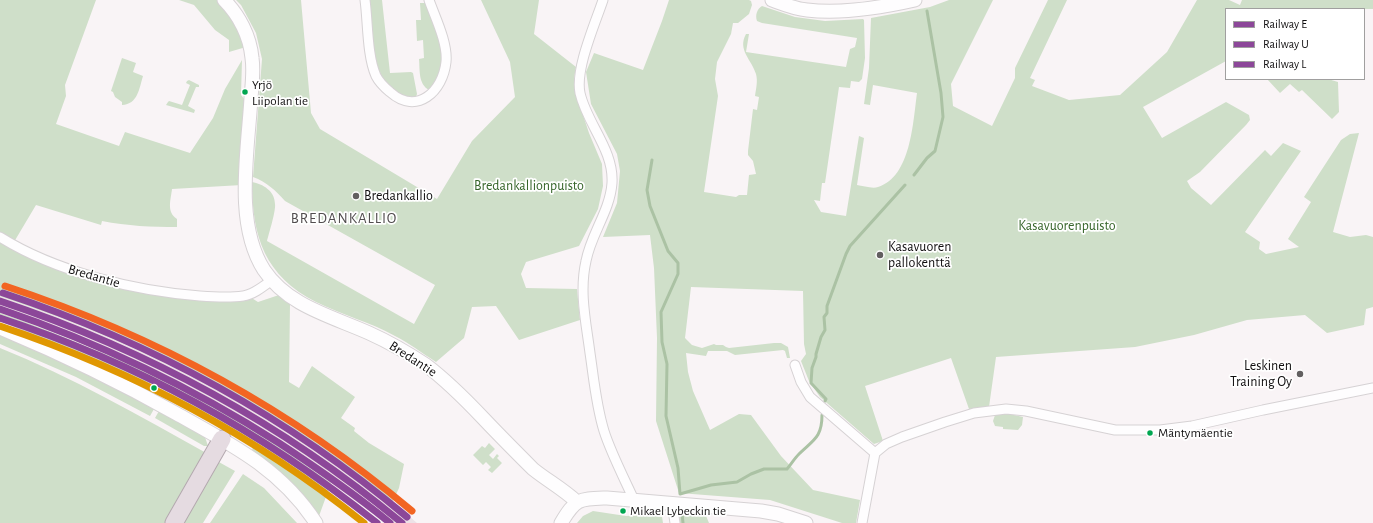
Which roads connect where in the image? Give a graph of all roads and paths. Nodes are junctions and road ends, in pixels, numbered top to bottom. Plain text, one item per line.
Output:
1 (224, 0) edge
2 (365, 0) edge
3 (429, 0) edge
4 (603, 0) edge
5 (772, 0) edge
6 (915, 0) edge
7 (0, 237) edge
8 (272, 280) junction
9 (0, 328) edge
10 (795, 365) dead end
11 (1373, 388) edge
12 (222, 439) junction
13 (875, 453) junction
14 (634, 500) junction
15 (577, 502) junction
16 (672, 503) junction
17 (174, 523) edge
18 (316, 523) edge
19 (562, 523) edge
20 (675, 523) edge
21 (806, 523) edge
22 (862, 523) edge

1 - 8 street
2 - 3 street
4 - 14 street
5 - 6 street
7 - 8 street, Bredantie
8 - 15 street, Bredantie
9 - 12 street
10 - 13 street
11 - 13 street
12 - 17 highway
12 - 18 street
13 - 22 street
14 - 15 street
14 - 16 street
15 - 19 street
16 - 20 street
16 - 21 street

